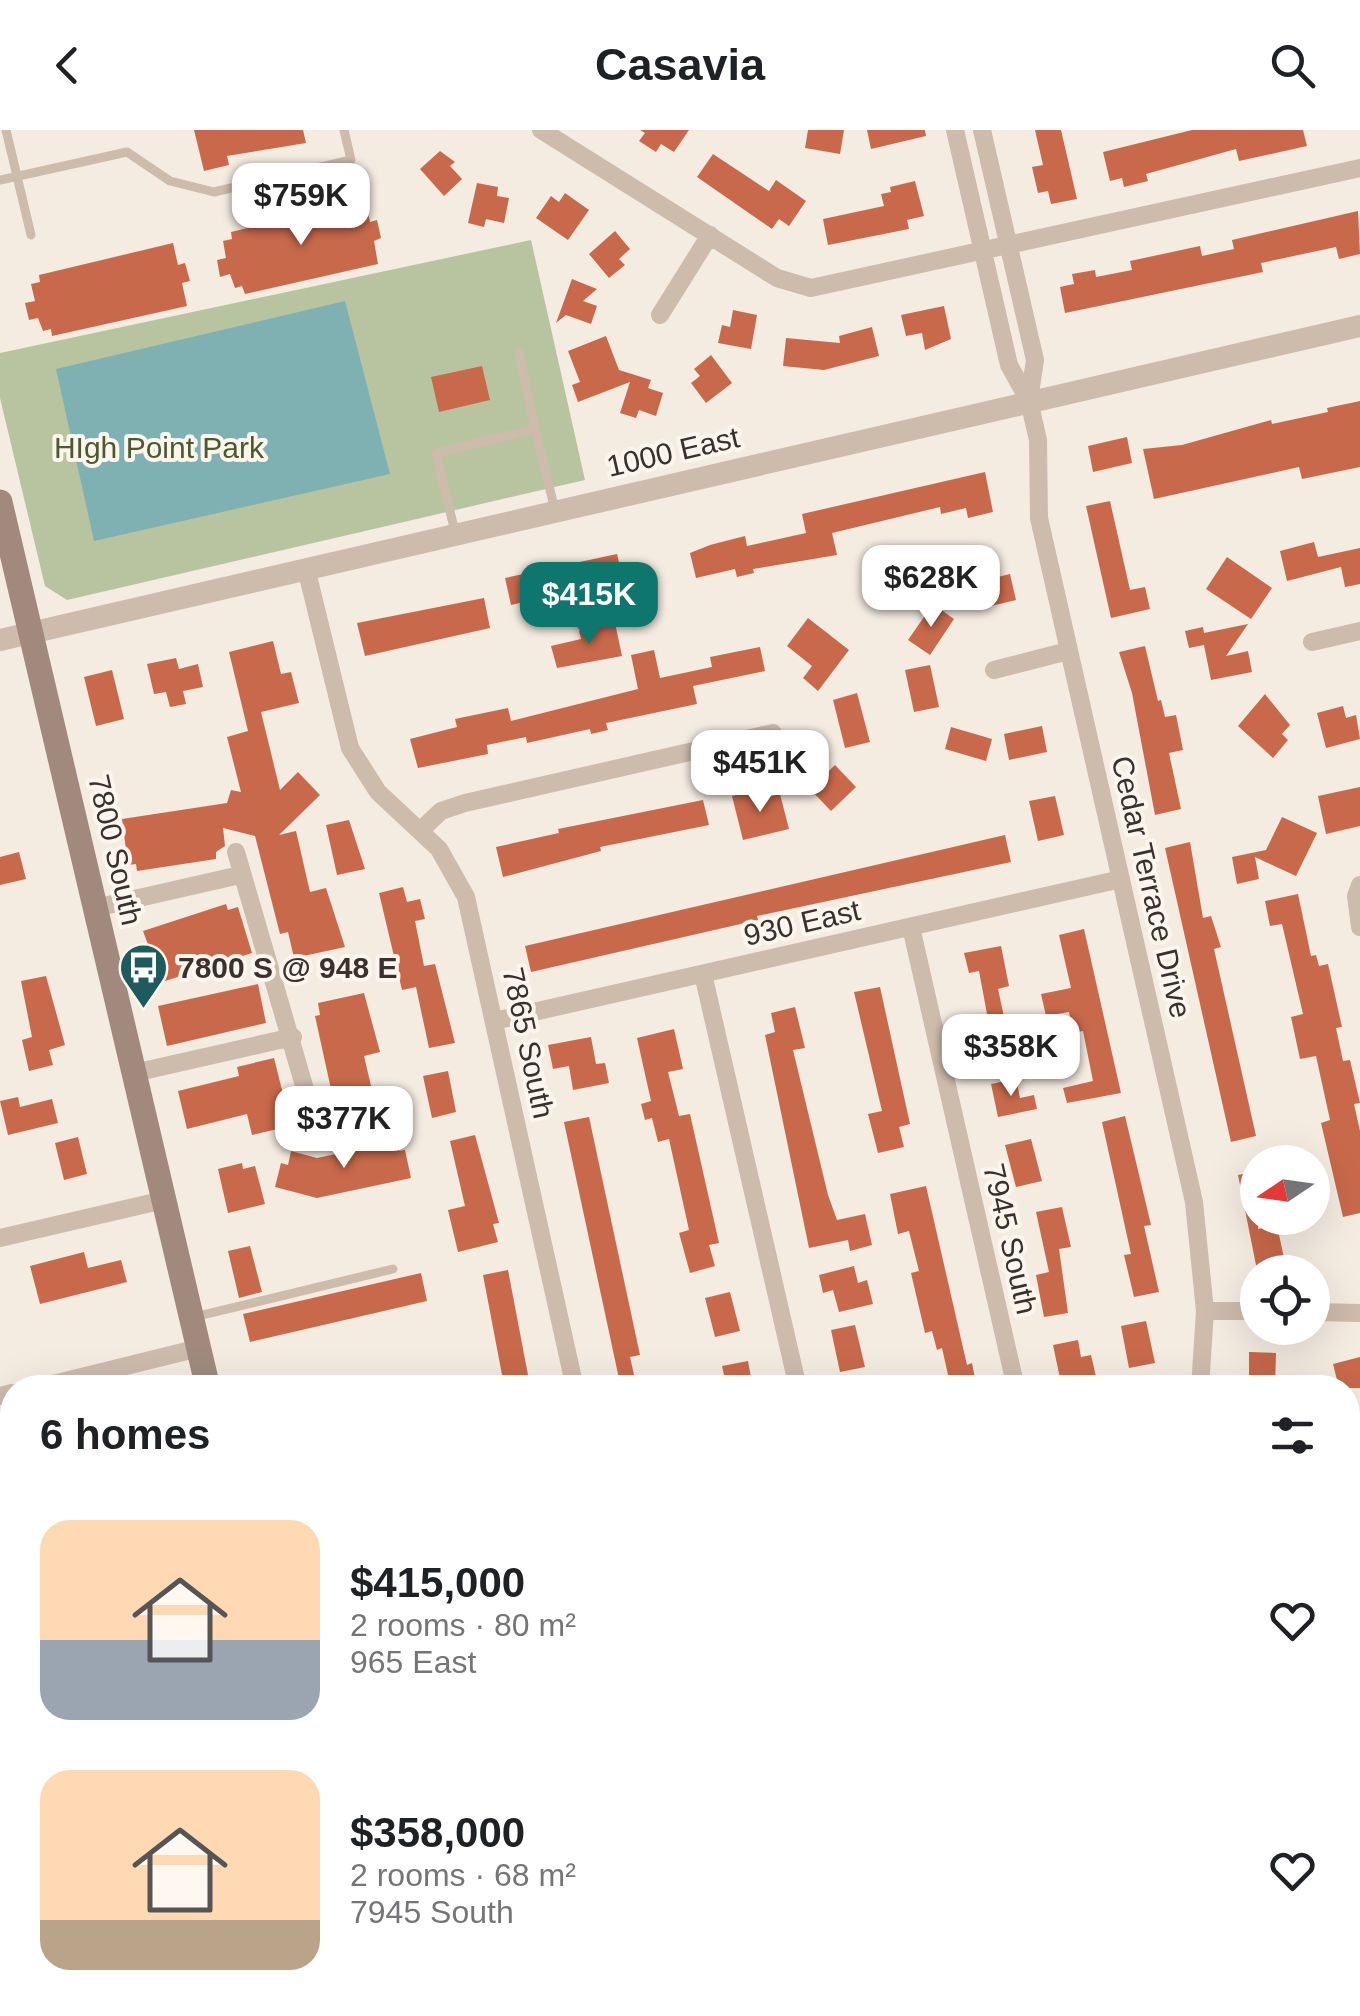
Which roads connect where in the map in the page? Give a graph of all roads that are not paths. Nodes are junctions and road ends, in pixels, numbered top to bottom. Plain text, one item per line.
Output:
1 (6, 130) edge
2 (344, 130) edge
3 (542, 130) edge
4 (956, 130) edge
5 (982, 130) edge
6 (1360, 168) edge
7 (18, 176) junction
8 (0, 180) edge
9 (31, 235) dead end
10 (710, 236) junction
11 (1009, 248) junction
12 (983, 252) junction
13 (660, 316) dead end
14 (1360, 326) edge
15 (519, 353) dead end
16 (1029, 400) junction
17 (536, 429) junction
18 (0, 502) edge
19 (555, 510) junction
20 (456, 534) junction
21 (306, 568) junction
22 (1360, 631) edge
23 (30, 632) junction
24 (0, 640) edge
25 (1312, 642) dead end
26 (1068, 651) junction
27 (994, 670) dead end
28 (773, 733) dead end
29 (421, 830) junction
30 (236, 852) dead end
31 (240, 874) junction
32 (1121, 880) junction
33 (1360, 886) edge
34 (95, 908) junction
35 (910, 927) junction
36 (1360, 927) edge
37 (703, 974) junction
38 (494, 1021) junction
39 (292, 1037) junction
40 (134, 1073) junction
41 (401, 1115) dead end
42 (164, 1200) junction
43 (0, 1238) edge
44 (393, 1269) dead end
45 (1206, 1311) junction
46 (1240, 1311) edge
47 (1330, 1312) edge
48 (1360, 1313) edge
49 (192, 1317) junction
50 (199, 1348) junction
51 (89, 1375) edge
52 (205, 1375) edge
53 (572, 1375) edge
54 (795, 1375) edge
55 (1013, 1375) edge
56 (1201, 1375) edge

1 - 7 lane
2 - 7 lane
3 - 10 street
4 - 12 street
5 - 11 street
6 - 11 street
7 - 8 lane
7 - 9 lane
10 - 12 street
10 - 13 street
11 - 12 street
11 - 16 street
12 - 16 street
14 - 16 street, 1000 East
15 - 17 lane
16 - 19 street, 1000 East
16 - 26 street, Cedar Terrace Drive
17 - 19 lane
17 - 20 lane
18 - 23 main road, 7800 South
19 - 20 street, 1000 East
20 - 21 street, 1000 East
21 - 23 street, 1000 East
21 - 29 street, 7865 South
22 - 25 street
23 - 24 street, 1000 East
23 - 34 main road, 7800 South
26 - 27 street
26 - 32 street, Cedar Terrace Drive
28 - 29 street
29 - 38 street, 7865 South
30 - 31 street
31 - 34 street
31 - 39 street
32 - 35 street, 930 East
32 - 45 street, Cedar Terrace Drive
33 - 36 street
34 - 40 main road, 7800 South
35 - 37 street, 930 East
35 - 55 street, 7945 South
37 - 38 street, 930 East
37 - 54 street
38 - 53 street, 7865 South
39 - 40 street
39 - 41 street
40 - 42 main road, 7800 South
42 - 43 street
42 - 49 main road, 7800 South
44 - 49 lane
45 - 46 street
45 - 56 street, Cedar Terrace Drive
47 - 48 street
49 - 50 main road, 7800 South
50 - 51 street
50 - 52 main road, 7800 South

